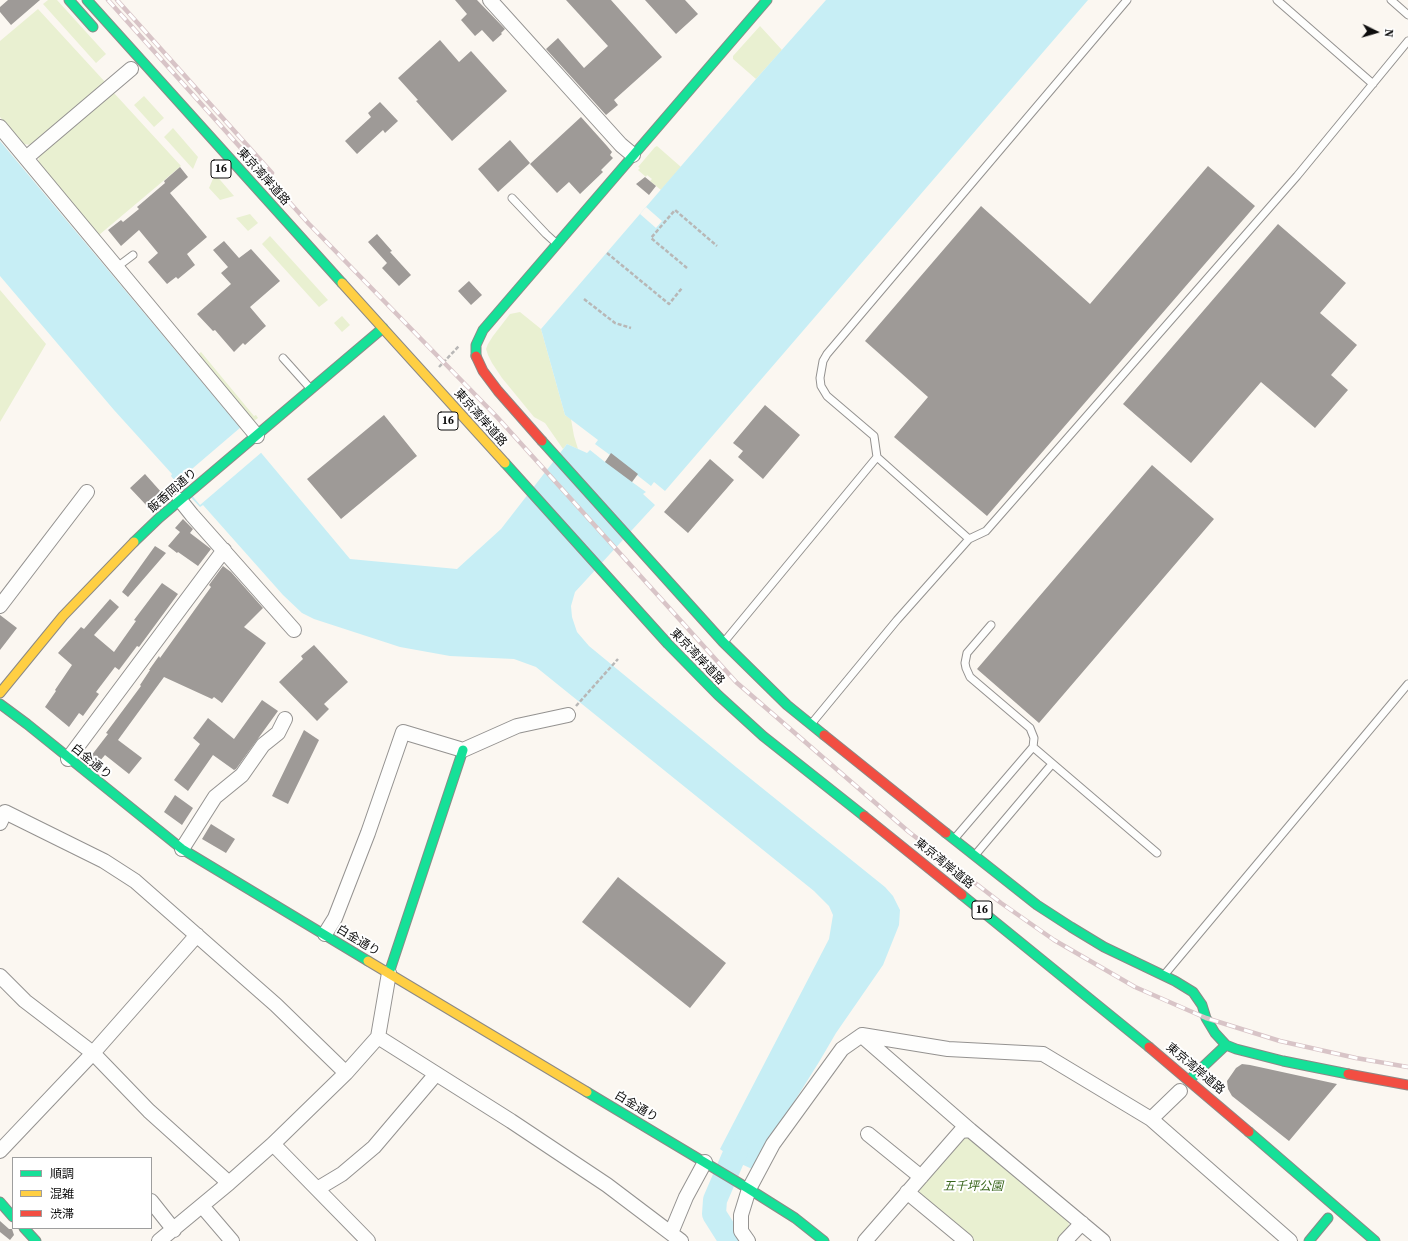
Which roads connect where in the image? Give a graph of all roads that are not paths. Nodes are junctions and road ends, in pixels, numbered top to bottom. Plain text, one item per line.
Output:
1 (69, 0) edge
2 (88, 0) edge
3 (490, 0) edge
4 (767, 0) edge
5 (1127, 0) edge
6 (1277, 0) edge
7 (1391, 0) edge
8 (1408, 15) edge
9 (100, 35) dead end
10 (1408, 41) edge
11 (131, 69) dead end
12 (1372, 84) junction
13 (0, 127) edge
14 (633, 155) junction
15 (26, 158) junction
16 (512, 198) dead end
17 (557, 244) junction
18 (133, 255) dead end
19 (117, 268) junction
20 (383, 328) junction
21 (283, 358) dead end
22 (312, 390) junction
23 (254, 438) junction
24 (877, 457) junction
25 (88, 492) dead end
26 (185, 496) junction
27 (969, 539) junction
28 (224, 550) junction
29 (0, 606) edge
30 (991, 625) dead end
31 (294, 630) dead end
32 (723, 642) junction
33 (1408, 684) edge
34 (0, 693) edge
35 (0, 704) edge
36 (568, 715) road end
37 (285, 719) dead end
38 (810, 724) junction
39 (1033, 747) junction
40 (463, 750) junction
41 (68, 759) junction
42 (1052, 764) junction
43 (0, 823) edge
44 (954, 839) junction
45 (182, 849) junction
46 (1157, 853) dead end
47 (975, 856) junction
48 (325, 934) junction
49 (197, 935) junction
50 (389, 973) junction
51 (1163, 975) junction
52 (0, 976) edge
53 (862, 1035) junction
54 (378, 1037) junction
55 (1226, 1045) junction
56 (93, 1053) junction
57 (346, 1073) junction
58 (436, 1074) junction
59 (1189, 1080) junction
60 (1408, 1085) edge
61 (1179, 1090) dead end
62 (1151, 1119) junction
63 (970, 1130) junction
64 (868, 1134) dead end
65 (273, 1144) junction
66 (0, 1151) edge
67 (705, 1162) junction
68 (921, 1177) junction
69 (229, 1183) junction
70 (317, 1189) junction
71 (749, 1189) junction
72 (908, 1192) junction
73 (0, 1202) edge
74 (152, 1202) edge
75 (202, 1206) junction
76 (12, 1215) edge
77 (1328, 1218) dead end
78 (1082, 1223) junction
79 (174, 1230) junction
80 (676, 1237) edge
81 (159, 1241) edge
82 (232, 1241) edge
83 (368, 1241) edge
84 (748, 1241) edge
85 (824, 1241) edge
86 (865, 1241) edge
87 (966, 1241) edge
88 (1065, 1241) edge
89 (1102, 1241) edge
90 (1290, 1241) edge
91 (1309, 1241) edge
92 (1375, 1241) edge

1 - 9 main road
2 - 20 main road, 東京湾岸道路 / 16
3 - 14 street
4 - 14 main road
5 - 24 lane
6 - 12 lane
7 - 8 lane
10 - 12 lane
11 - 15 street
12 - 27 lane
13 - 15 street
14 - 17 main road
15 - 19 street
16 - 17 lane
17 - 32 main road
18 - 19 lane
19 - 23 street
20 - 22 main road, 飯香岡通り
20 - 59 main road, 東京湾岸道路 / 16
21 - 22 lane
22 - 23 main road, 飯香岡通り
23 - 26 main road, 飯香岡通り
24 - 27 lane
24 - 32 lane
25 - 29 street
26 - 28 street
26 - 34 main road, 飯香岡通り
27 - 38 lane
28 - 31 street
28 - 41 street
30 - 39 lane
32 - 38 main road
33 - 51 lane
35 - 41 main road, 白金通り
36 - 40 street
37 - 45 street
38 - 44 main road
39 - 42 lane
39 - 44 lane
40 - 48 street
40 - 50 main road
41 - 45 main road, 白金通り
42 - 46 lane
42 - 47 lane
43 - 49 street
44 - 47 main road
45 - 48 main road, 白金通り
47 - 51 main road
48 - 50 main road, 白金通り
49 - 56 street
49 - 57 street
50 - 54 street
50 - 67 main road, 白金通り
51 - 55 main road
52 - 56 street
53 - 62 street
53 - 63 street
53 - 71 street
54 - 57 street
54 - 58 street
55 - 59 main road
55 - 60 main road
56 - 66 street
56 - 69 street
57 - 65 street
58 - 70 street
58 - 80 street
59 - 92 main road, 東京湾岸道路 / 16
61 - 62 street
62 - 90 street
63 - 68 street
63 - 78 street
64 - 68 street
65 - 69 street
65 - 70 street
67 - 71 main road, 白金通り
67 - 80 street
68 - 72 street
69 - 75 street
70 - 83 street
71 - 84 street
71 - 85 main road
72 - 86 street
72 - 87 street
73 - 76 main road
74 - 79 street
75 - 79 street
75 - 82 street
77 - 91 main road
78 - 88 street
78 - 89 street
79 - 81 street

